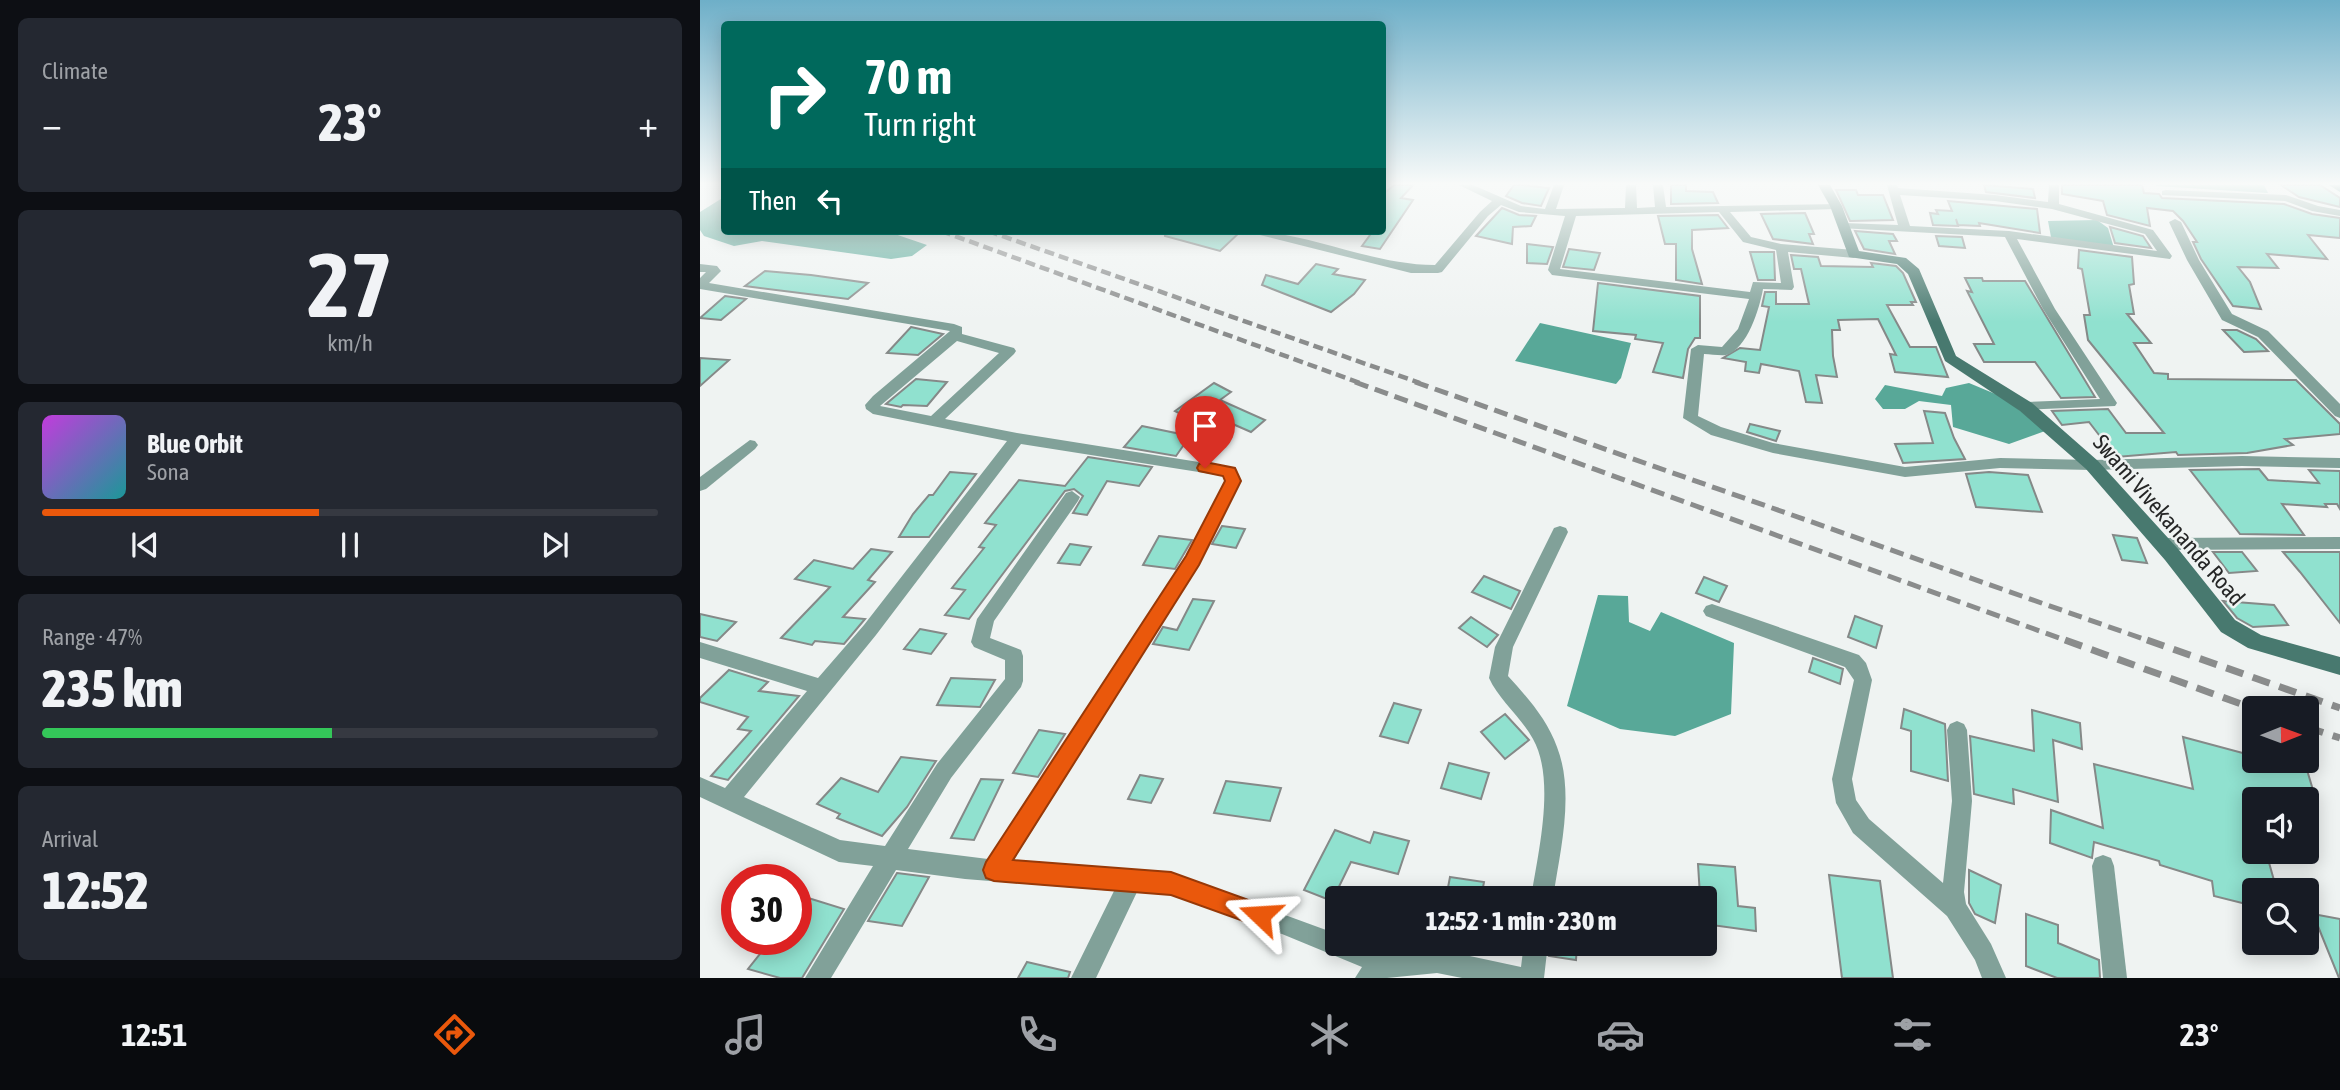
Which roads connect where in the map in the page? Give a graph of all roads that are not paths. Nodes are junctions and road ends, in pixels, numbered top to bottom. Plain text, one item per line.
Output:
1 (1472, 231) edge
2 (1567, 231) edge
3 (1739, 231) edge
4 (1846, 231) edge
5 (1951, 231) edge
6 (2144, 231) edge
7 (2179, 231) edge
8 (2009, 234) junction
9 (1270, 235) edge
10 (1781, 248) junction
11 (1854, 254) junction
12 (2166, 256) junction
13 (2193, 260) junction
14 (700, 268) edge
15 (700, 285) edge
16 (1756, 296) junction
17 (955, 336) junction
18 (2026, 407) junction
19 (2340, 413) edge
20 (933, 422) junction
21 (1017, 438) junction
22 (750, 445) dead end
23 (2340, 463) edge
24 (2092, 465) junction
25 (700, 485) edge
26 (1072, 497) dead end
27 (1560, 532) dead end
28 (2340, 543) edge
29 (2163, 544) junction
30 (1712, 611) dead end
31 (700, 650) edge
32 (2340, 666) edge
33 (822, 688) junction
34 (1957, 730) dead end
35 (700, 787) edge
36 (728, 800) junction
37 (892, 858) junction
38 (2103, 866) dead end
39 (994, 870) junction
40 (1131, 881) junction
41 (1544, 886) edge
42 (1955, 908) junction
43 (1535, 956) edge
44 (1376, 972) edge
45 (817, 978) edge
46 (1083, 978) edge
47 (1520, 978) edge
48 (1532, 978) edge
49 (1994, 978) edge
50 (2115, 978) edge

1 - 9 street
2 - 16 street
3 - 10 street
4 - 11 street
5 - 8 street
6 - 12 street
7 - 13 street
8 - 12 street
8 - 18 street
10 - 11 street
10 - 16 street
11 - 18 street, Swami Vivekananda Road
12 - 13 street
13 - 19 street
14 - 15 street
15 - 17 street
16 - 24 street
17 - 20 street
17 - 20 street
18 - 24 street, Swami Vivekananda Road
20 - 21 street
21 - 33 street
21 - 39 street
22 - 25 street
23 - 24 street
24 - 29 street, Swami Vivekananda Road
26 - 37 street
27 - 41 street
28 - 29 street
29 - 32 street, Swami Vivekananda Road
30 - 42 street
31 - 33 street
33 - 36 street
34 - 42 street
35 - 36 street
36 - 37 street
37 - 39 street
37 - 45 street
38 - 50 street
39 - 40 street
40 - 44 street
40 - 46 street
42 - 49 street
43 - 48 street
44 - 47 street

